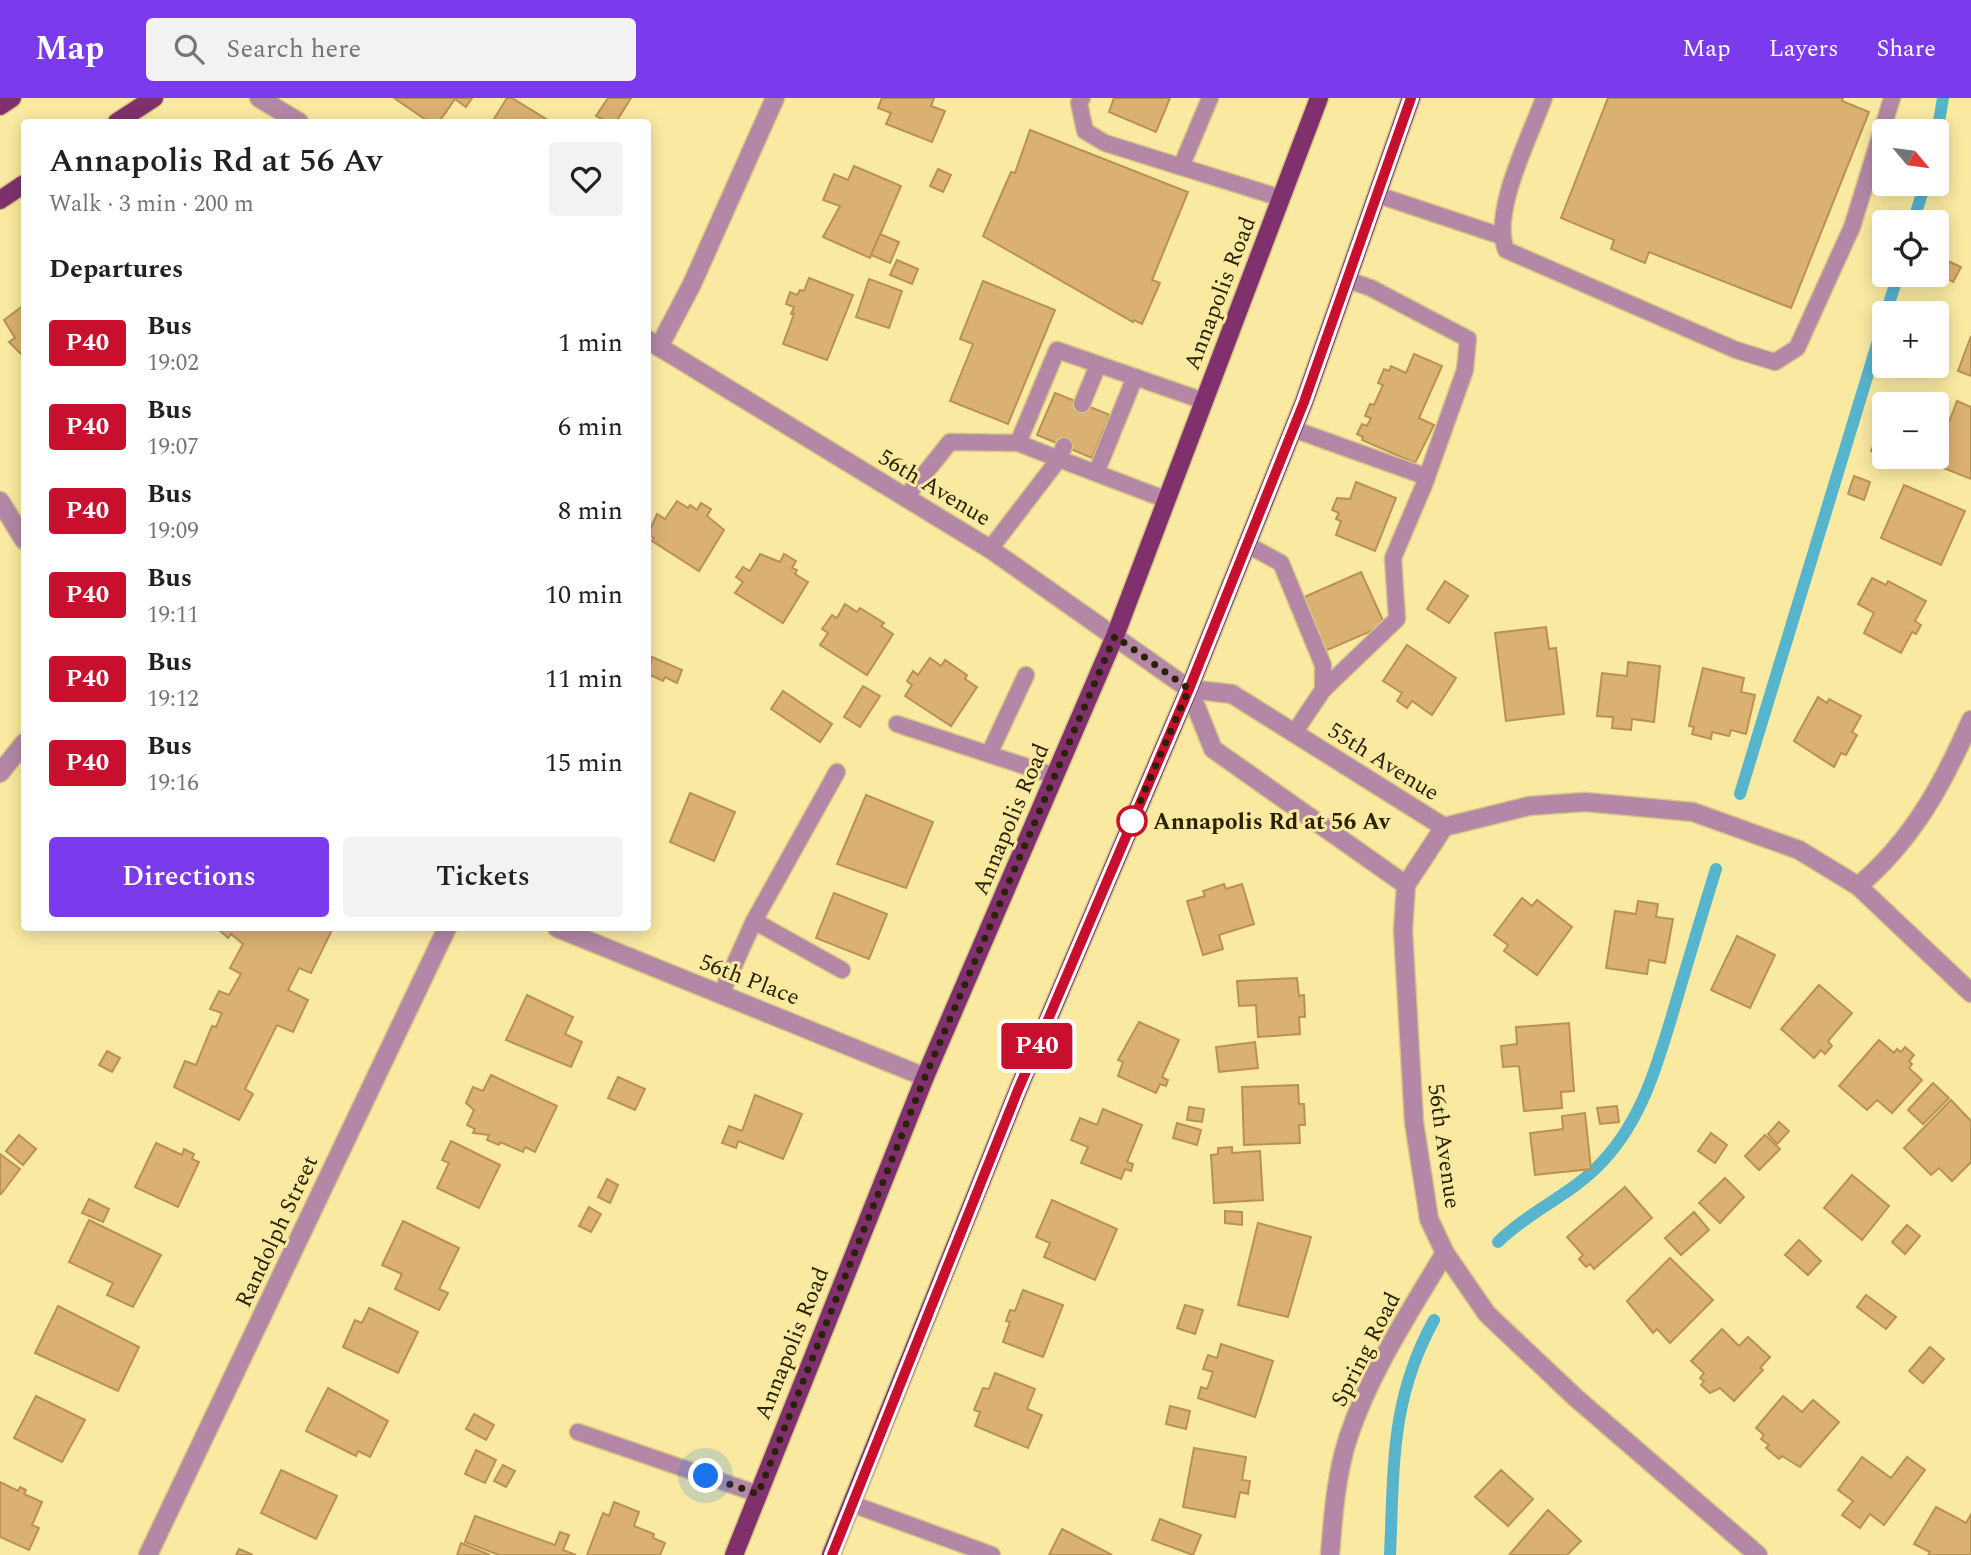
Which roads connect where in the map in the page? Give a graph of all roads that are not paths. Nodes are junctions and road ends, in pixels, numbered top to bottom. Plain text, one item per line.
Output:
1 (154, 98) edge
2 (259, 98) edge
3 (775, 98) edge
4 (1082, 98) edge
5 (1210, 98) edge
6 (1319, 98) edge
7 (1411, 98) edge
8 (1544, 98) edge
9 (1892, 98) edge
10 (122, 119) edge
11 (294, 119) edge
12 (1181, 167) junction
13 (21, 186) edge
14 (1378, 195) junction
15 (1281, 198) junction
16 (0, 200) edge
17 (1501, 236) junction
18 (1348, 280) junction
19 (653, 343) edge
20 (1098, 365) junction
21 (1135, 377) junction
22 (1204, 401) junction
23 (1082, 404) dead end
24 (1293, 429) junction
25 (1018, 443) junction
26 (1062, 453) junction
27 (1096, 473) junction
28 (1427, 477) junction
29 (905, 498) junction
30 (1167, 500) junction
31 (0, 502) edge
32 (21, 535) edge
33 (1246, 544) junction
34 (990, 549) junction
35 (1115, 636) junction
36 (1026, 675) dead end
37 (1189, 689) junction
38 (1323, 690) junction
39 (1971, 720) edge
40 (897, 724) dead end
41 (1294, 733) junction
42 (21, 747) edge
43 (989, 754) junction
44 (837, 772) dead end
45 (0, 773) edge
46 (1055, 776) junction
47 (1444, 827) junction
48 (1406, 885) junction
49 (1858, 886) junction
50 (754, 921) junction
51 (446, 931) edge
52 (564, 931) edge
53 (842, 970) dead end
54 (1971, 993) edge
55 (721, 994) junction
56 (925, 1077) junction
57 (1445, 1253) junction
58 (578, 1432) dead end
59 (758, 1494) junction
60 (852, 1504) junction
61 (148, 1555) edge
62 (734, 1555) edge
63 (831, 1555) edge
64 (992, 1555) edge
65 (1330, 1555) edge
66 (1758, 1555) edge

1 - 10 main road
2 - 11 street
3 - 19 street
4 - 12 lane
5 - 12 lane
6 - 15 main road, Annapolis Road
7 - 14 main road
8 - 17 lane
9 - 17 lane
12 - 15 lane
13 - 16 main road
14 - 17 lane
14 - 18 main road
15 - 22 main road, Annapolis Road
18 - 24 main road
18 - 28 lane
19 - 29 street, 56th Avenue
20 - 21 lane
20 - 23 lane
20 - 25 lane
21 - 22 lane
21 - 27 lane
22 - 30 main road, Annapolis Road
24 - 28 lane
24 - 33 main road
25 - 26 lane
25 - 29 lane
26 - 27 lane
26 - 34 lane
27 - 30 lane
28 - 38 lane
29 - 34 street, 56th Avenue
30 - 35 main road, Annapolis Road
31 - 32 street
33 - 37 main road
33 - 38 lane
34 - 35 street, 56th Avenue
35 - 37 street, 56th Avenue
35 - 46 main road, Annapolis Road
36 - 43 lane
37 - 41 street, 55th Avenue
37 - 48 street
37 - 60 main road
38 - 41 lane
39 - 49 street
40 - 43 lane
41 - 47 street, 55th Avenue
42 - 45 street
43 - 46 lane
44 - 50 lane
46 - 56 main road, Annapolis Road
47 - 48 street, 56th Avenue
47 - 49 street, 55th Avenue
48 - 57 street, 56th Avenue
49 - 54 street, 55th Avenue
50 - 53 lane
50 - 55 lane
51 - 61 street, Randolph Street
52 - 55 street, 56th Place
55 - 56 street, 56th Place
56 - 59 main road, Annapolis Road
57 - 65 street, Spring Road
57 - 66 street, 56th Avenue
58 - 59 lane
59 - 62 main road, Annapolis Road
60 - 63 main road
60 - 64 lane

